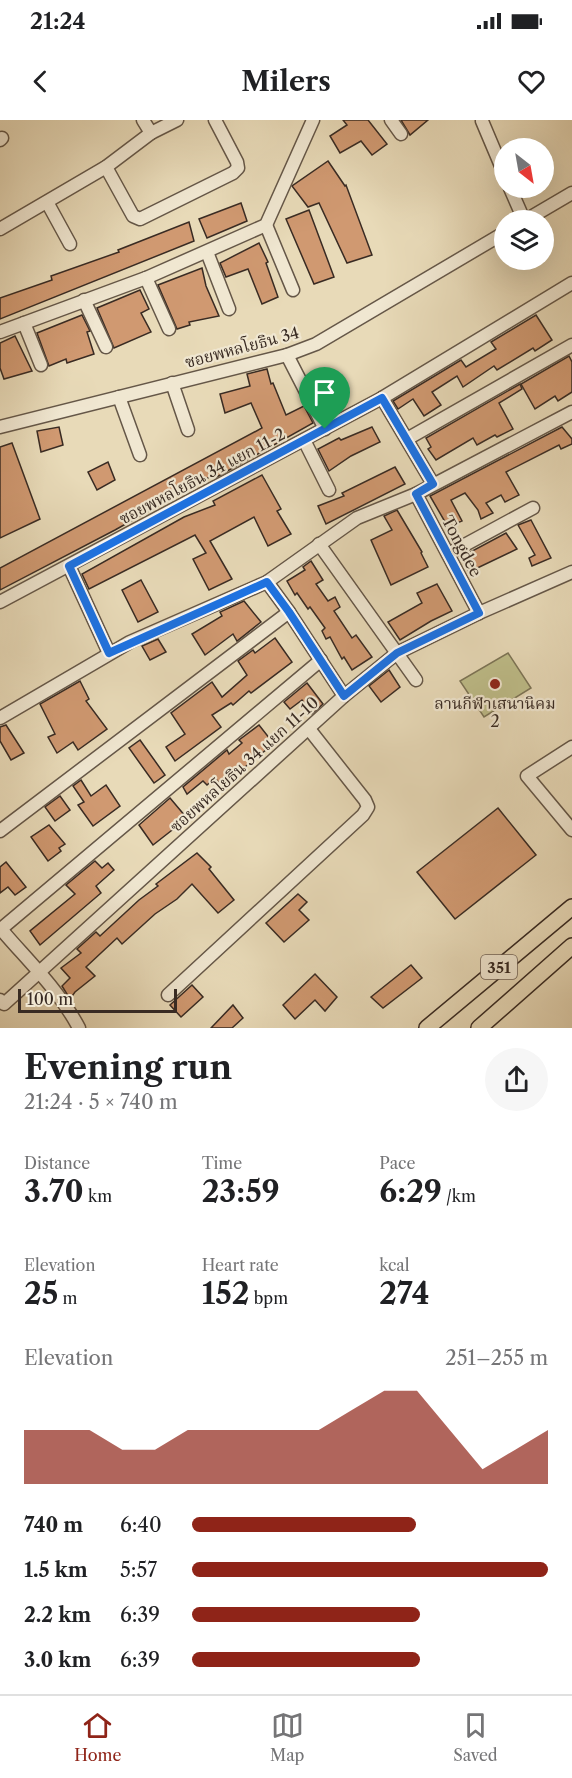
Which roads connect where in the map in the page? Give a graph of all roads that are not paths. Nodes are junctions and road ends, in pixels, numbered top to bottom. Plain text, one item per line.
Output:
1 (143, 120) edge
2 (177, 120) edge
3 (215, 120) edge
4 (313, 120) edge
5 (391, 120) edge
6 (482, 121) edge
7 (151, 133) junction
8 (402, 134) dead end
9 (494, 149) edge
10 (106, 167) junction
11 (572, 193) edge
12 (47, 202) junction
13 (542, 210) edge
14 (266, 225) junction
15 (0, 229) edge
16 (494, 239) edge
17 (70, 244) dead end
18 (207, 252) junction
19 (146, 278) junction
20 (572, 283) edge
21 (292, 290) dead end
22 (84, 300) junction
23 (229, 309) dead end
24 (24, 323) junction
25 (169, 329) dead end
26 (0, 332) edge
27 (572, 345) edge
28 (106, 347) dead end
29 (286, 355) junction
30 (41, 365) dead end
31 (172, 383) junction
32 (119, 397) junction
33 (382, 398) junction
34 (572, 412) edge
35 (0, 427) edge
36 (325, 429) junction
37 (188, 430) dead end
38 (304, 440) junction
39 (407, 440) junction
40 (140, 455) dead end
41 (433, 484) junction
42 (329, 490) dead end
43 (416, 494) junction
44 (533, 508) dead end
45 (319, 544) junction
46 (448, 554) junction
47 (69, 566) junction
48 (572, 572) edge
49 (267, 582) junction
50 (0, 602) edge
51 (289, 612) junction
52 (479, 613) junction
53 (109, 653) junction
54 (397, 653) junction
55 (321, 660) junction
56 (416, 680) dead end
57 (344, 696) junction
58 (0, 718) edge
59 (309, 729) junction
60 (572, 747) edge
61 (572, 830) edge
62 (0, 831) edge
63 (572, 907) edge
64 (0, 929) edge
65 (572, 946) edge
66 (39, 971) junction
67 (168, 995) dead end
68 (1, 1004) edge
69 (79, 1028) edge
70 (427, 1028) edge
71 (479, 1028) edge

1 - 7 street
2 - 7 street
3 - 10 street
4 - 14 street
5 - 8 street
6 - 9 street
7 - 10 street
10 - 12 street
11 - 13 street
12 - 15 street
12 - 17 street
14 - 18 street
14 - 21 street
16 - 29 street, ซอยพหลโยธิน 34
18 - 19 street
18 - 23 street
19 - 22 street
19 - 25 street
20 - 33 street, ซอยพหลโยธิน 34 แยก 11-2
22 - 24 street
22 - 28 street
24 - 26 street
24 - 30 street
27 - 39 street
29 - 31 street, ซอยพหลโยธิน 34
29 - 36 street
31 - 32 street, ซอยพหลโยธิน 34
31 - 37 street
32 - 35 street, ซอยพหลโยธิน 34
32 - 40 street
33 - 36 street, ซอยพหลโยธิน 34 แยก 11-2
33 - 39 street
34 - 41 street
36 - 38 street, ซอยพหลโยธิน 34 แยก 11-2
38 - 42 street
38 - 47 street, ซอยพหลโยธิน 34 แยก 11-2
39 - 41 street
41 - 43 street
43 - 45 street
43 - 46 street, Tongdee
44 - 46 street
45 - 49 street
45 - 54 street
46 - 52 street, Tongdee
47 - 50 street, ซอยพหลโยธิน 34 แยก 11-2
47 - 53 street
48 - 52 street, ซอยพหลโยธิน 34 แยก 11-10
49 - 51 street
49 - 53 street
51 - 55 street
51 - 62 street
52 - 54 street, ซอยพหลโยธิน 34 แยก 11-10
53 - 58 street
54 - 56 street
54 - 57 street, ซอยพหลโยธิน 34 แยก 11-10
55 - 57 street
55 - 64 street
57 - 59 street, ซอยพหลโยธิน 34 แยก 11-10
59 - 66 street, ซอยพหลโยธิน 34 แยก 11-10
59 - 67 street
60 - 61 street
63 - 70 main road, 351
64 - 66 street
65 - 71 main road, 351
66 - 68 street, ซอยพหลโยธิน 34 แยก 11-10
66 - 69 street

